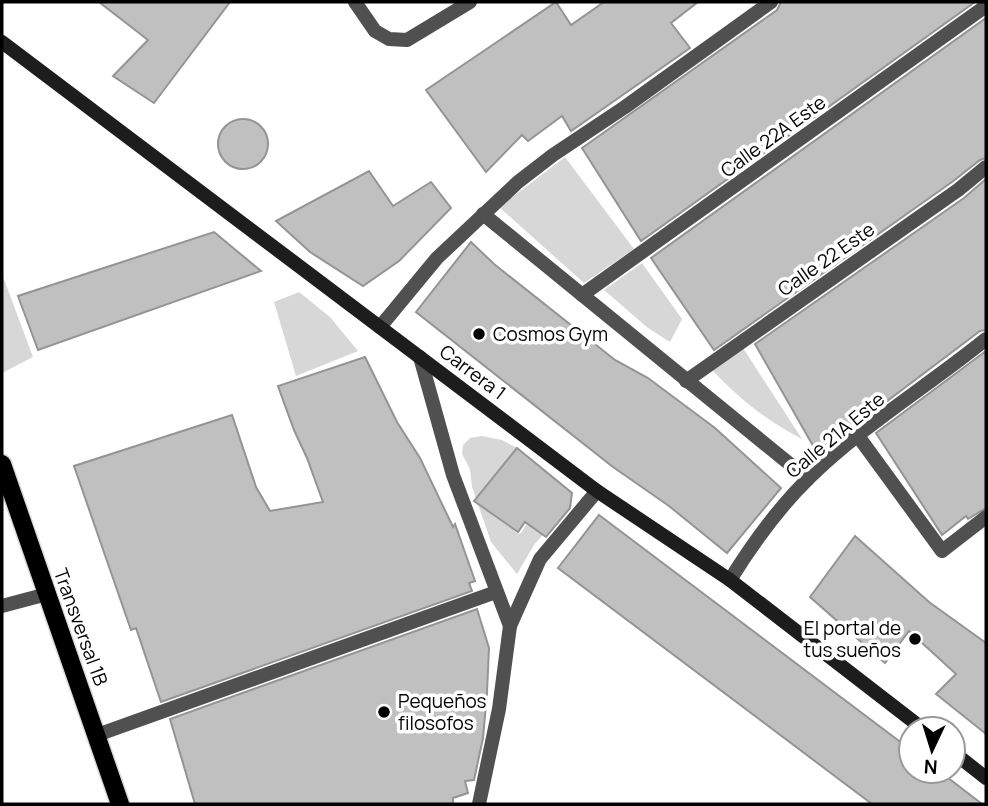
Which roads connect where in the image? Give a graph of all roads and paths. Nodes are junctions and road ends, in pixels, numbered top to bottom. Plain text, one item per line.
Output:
1 (355, 2) edge
2 (470, 2) edge
3 (771, 2) edge
4 (986, 6) edge
5 (2, 42) edge
6 (986, 167) edge
7 (483, 214) junction
8 (582, 295) junction
9 (380, 327) junction
10 (986, 339) edge
11 (420, 356) junction
12 (686, 381) junction
13 (858, 436) junction
14 (2, 464) edge
15 (808, 479) junction
16 (597, 491) junction
17 (986, 517) edge
18 (730, 580) junction
19 (496, 592) junction
20 (47, 594) junction
21 (2, 606) edge
22 (510, 626) junction
23 (905, 715) edge
24 (97, 735) junction
25 (967, 763) edge
26 (986, 778) edge
27 (120, 804) edge
28 (480, 804) edge

1 - 2 street
3 - 7 street
4 - 8 street, Calle 22A Este
5 - 9 street, Carrera 1
6 - 12 street, Calle 22 Este
7 - 8 street
7 - 9 street
8 - 12 street
9 - 11 street, Carrera 1
10 - 13 street, Calle 21A Este
11 - 16 street, Carrera 1
11 - 19 street
12 - 15 street
13 - 15 street, Calle 21A Este
13 - 17 street
14 - 20 main road, Transversal 1B
15 - 18 street, Calle 21A Este
16 - 18 street, Carrera 1
16 - 22 street
18 - 23 street, Carrera 1
19 - 22 street
19 - 24 street
20 - 21 street
20 - 24 main road, Transversal 1B
22 - 28 street
24 - 27 main road, Transversal 1B
25 - 26 street

